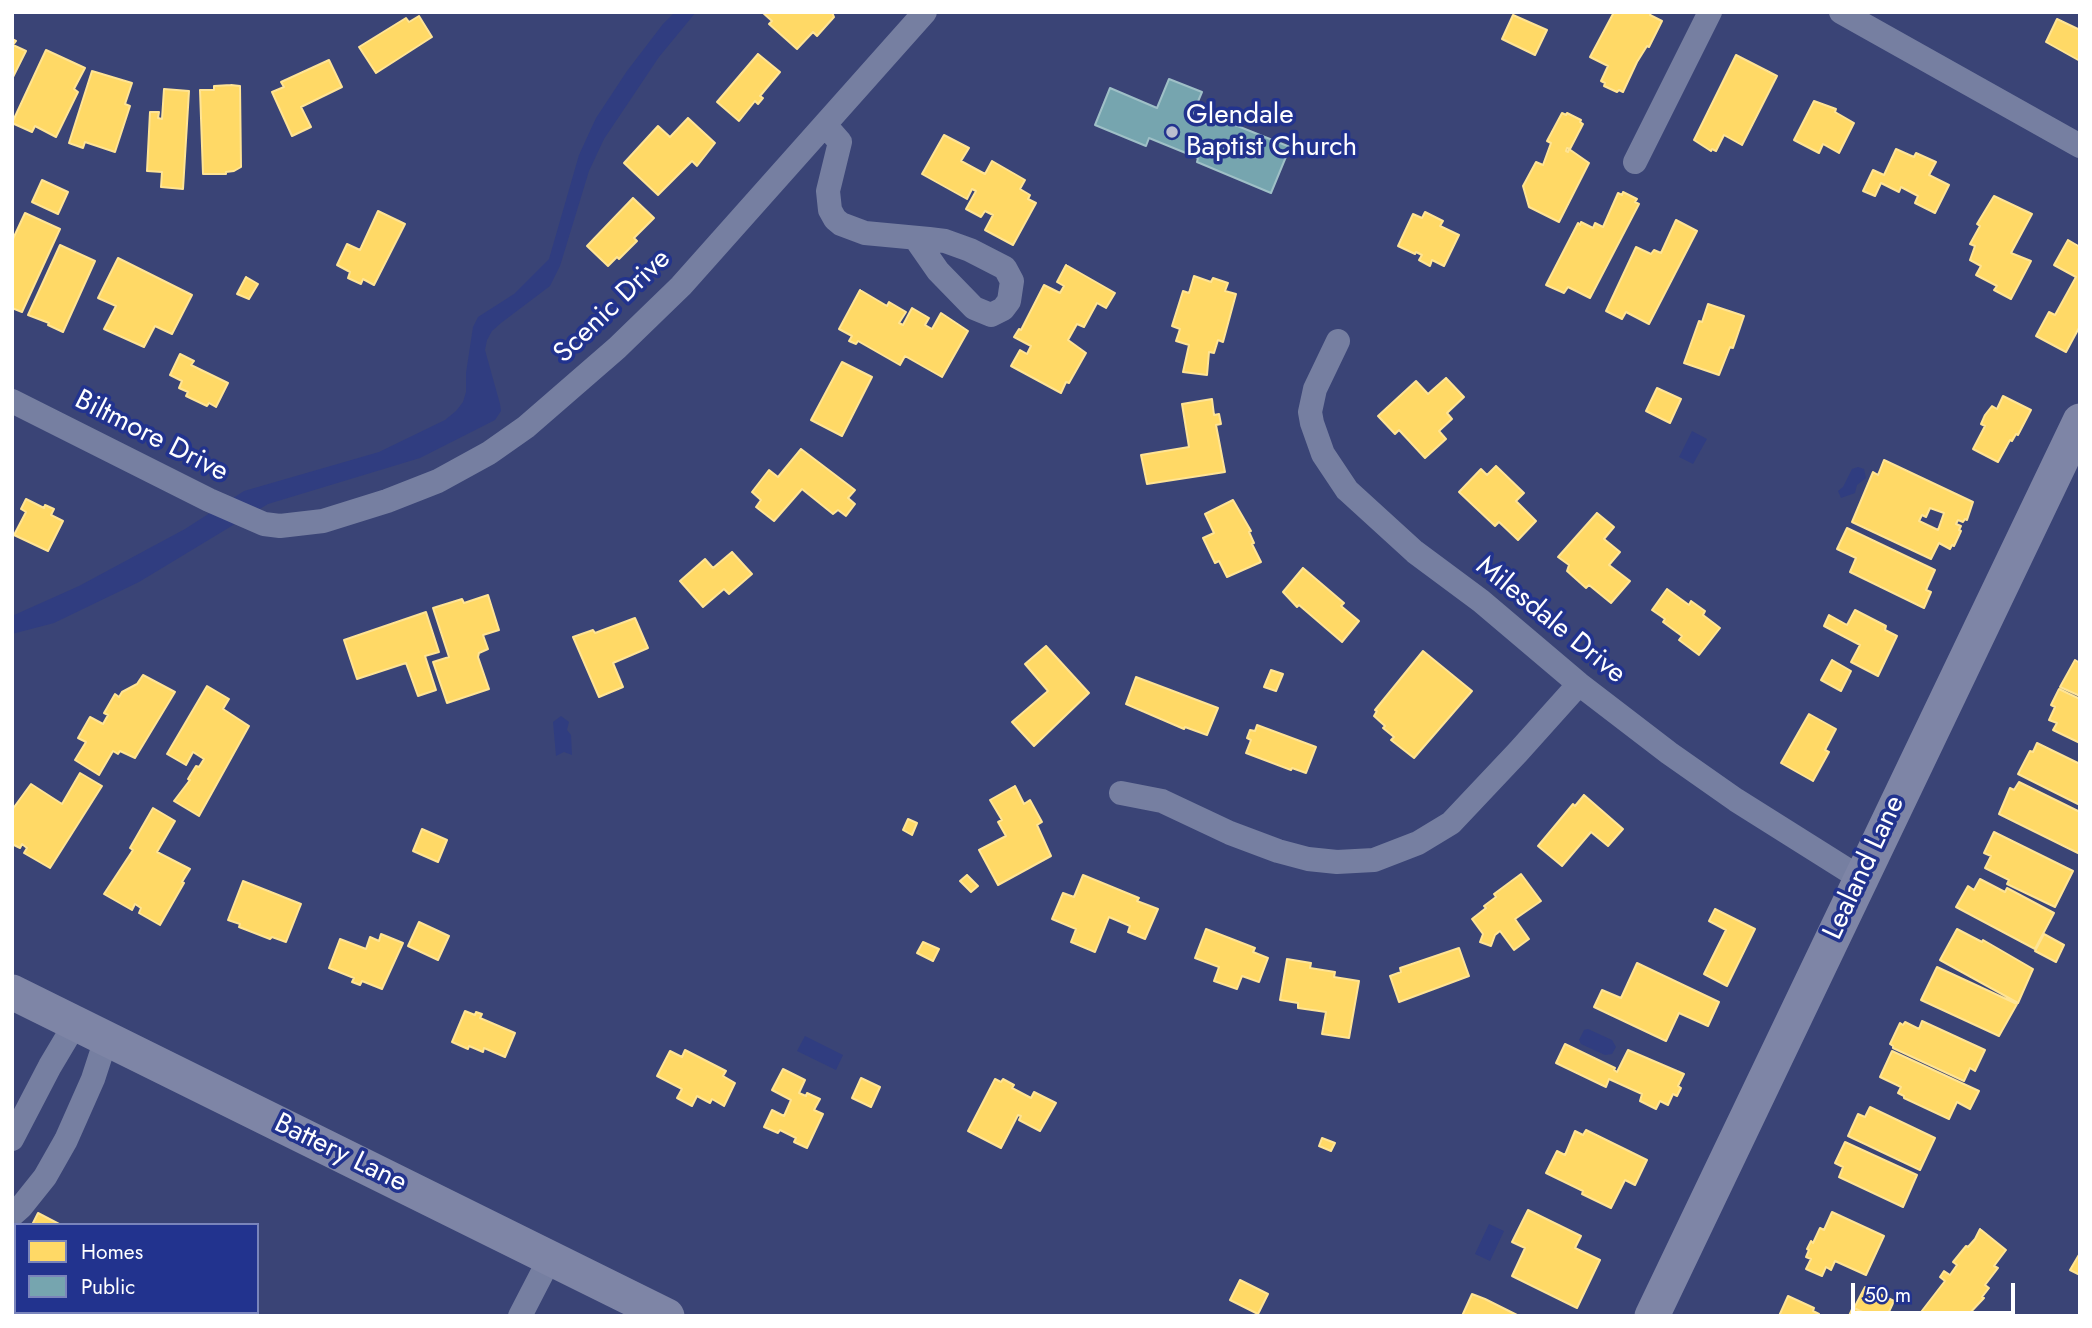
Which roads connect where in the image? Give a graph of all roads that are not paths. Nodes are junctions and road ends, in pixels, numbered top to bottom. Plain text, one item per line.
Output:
1 (925, 12) edge
2 (1710, 12) edge
3 (1841, 12) edge
4 (826, 126) junction
5 (2080, 146) edge
6 (1635, 162) dead end
7 (915, 238) dead end
8 (1338, 341) dead end
9 (12, 401) edge
10 (2080, 421) edge
11 (258, 522) joint
12 (1579, 684) junction
13 (1121, 793) dead end
14 (1860, 878) junction
15 (12, 992) edge
16 (75, 1024) junction
17 (106, 1039) junction
18 (12, 1139) edge
19 (12, 1214) edge
20 (550, 1258) junction
21 (520, 1316) edge
22 (667, 1316) edge
23 (1652, 1316) edge

1 - 4 street, Scenic Drive
2 - 6 street
3 - 5 street
4 - 7 street
4 - 11 street, Scenic Drive
8 - 12 street, Milesdale Drive
9 - 11 street, Biltmore Drive
10 - 14 street, Lealand Lane
12 - 13 street
12 - 14 street, Milesdale Drive
14 - 23 street, Lealand Lane
15 - 16 street, Battery Lane
16 - 17 street, Battery Lane
16 - 18 street
17 - 19 street
17 - 20 street, Battery Lane
20 - 21 street
20 - 22 street, Battery Lane

